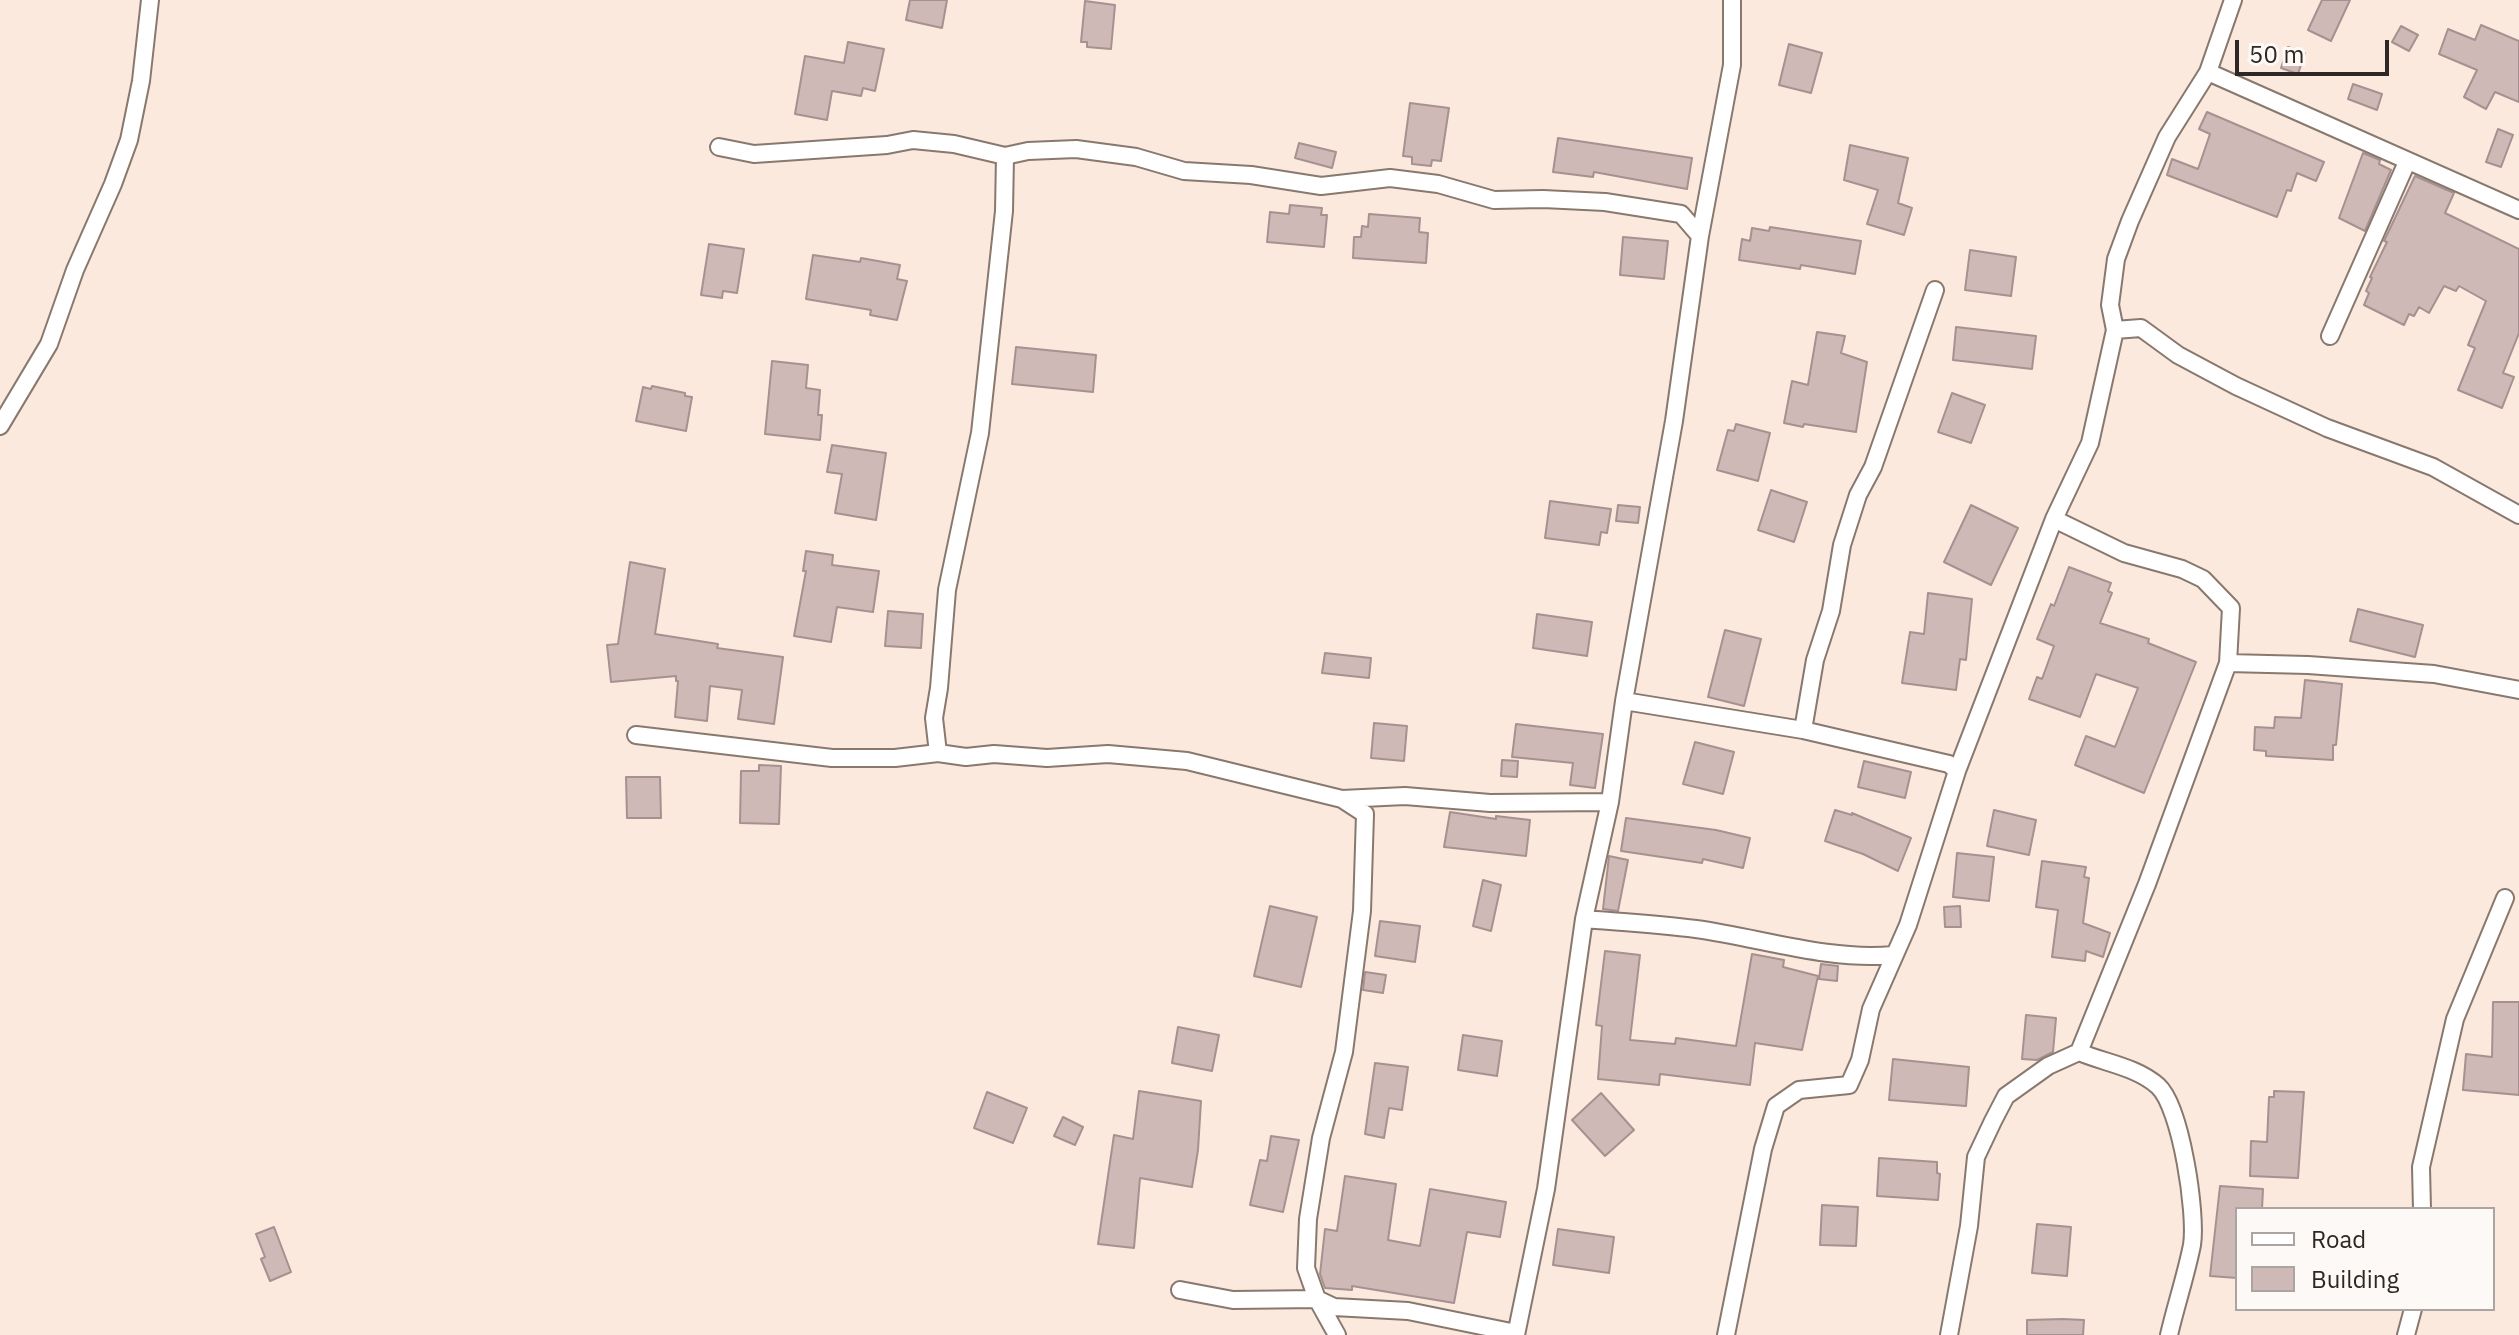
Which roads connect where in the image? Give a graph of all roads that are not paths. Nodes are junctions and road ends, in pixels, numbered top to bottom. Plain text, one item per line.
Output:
1 (150, 0) edge
2 (1732, 0) edge
3 (2233, 0) edge
4 (2208, 72) junction
5 (719, 147) dead end
6 (1005, 156) junction
7 (2407, 162) junction
8 (2519, 210) edge
9 (1700, 236) junction
10 (1935, 290) dead end
11 (2115, 330) junction
12 (2330, 336) dead end
13 (0, 426) edge
14 (2519, 515) edge
15 (2054, 519) junction
16 (2228, 663) junction
17 (2519, 690) edge
18 (1624, 701) junction
19 (1803, 730) junction
20 (636, 735) dead end
21 (938, 753) junction
22 (1957, 771) junction
23 (1342, 799) junction
24 (1610, 802) junction
25 (2505, 898) dead end
26 (1584, 919) junction
27 (1893, 955) junction
28 (2079, 1052) junction
29 (2422, 1207) edge
30 (1180, 1290) dead end
31 (1317, 1299) junction
32 (2412, 1311) edge
33 (1516, 1334) edge
34 (1337, 1335) edge
35 (1726, 1335) edge
36 (1949, 1335) edge
37 (2169, 1335) edge
38 (2406, 1335) edge

1 - 13 street
2 - 9 street
3 - 4 street
4 - 7 street
4 - 11 street
5 - 6 street
6 - 9 street
6 - 21 street
7 - 8 street
7 - 12 street
9 - 18 street
10 - 19 street
11 - 14 street
11 - 15 street
15 - 16 street
15 - 22 street
16 - 17 street
16 - 28 street
18 - 19 street
18 - 24 street
19 - 22 street
20 - 21 street
21 - 23 street
22 - 27 street
23 - 24 street
23 - 31 street
24 - 26 street
25 - 29 street
26 - 27 street
26 - 33 street
27 - 35 street
28 - 36 street
28 - 37 street
30 - 31 street
31 - 33 street
31 - 34 street
32 - 38 street

